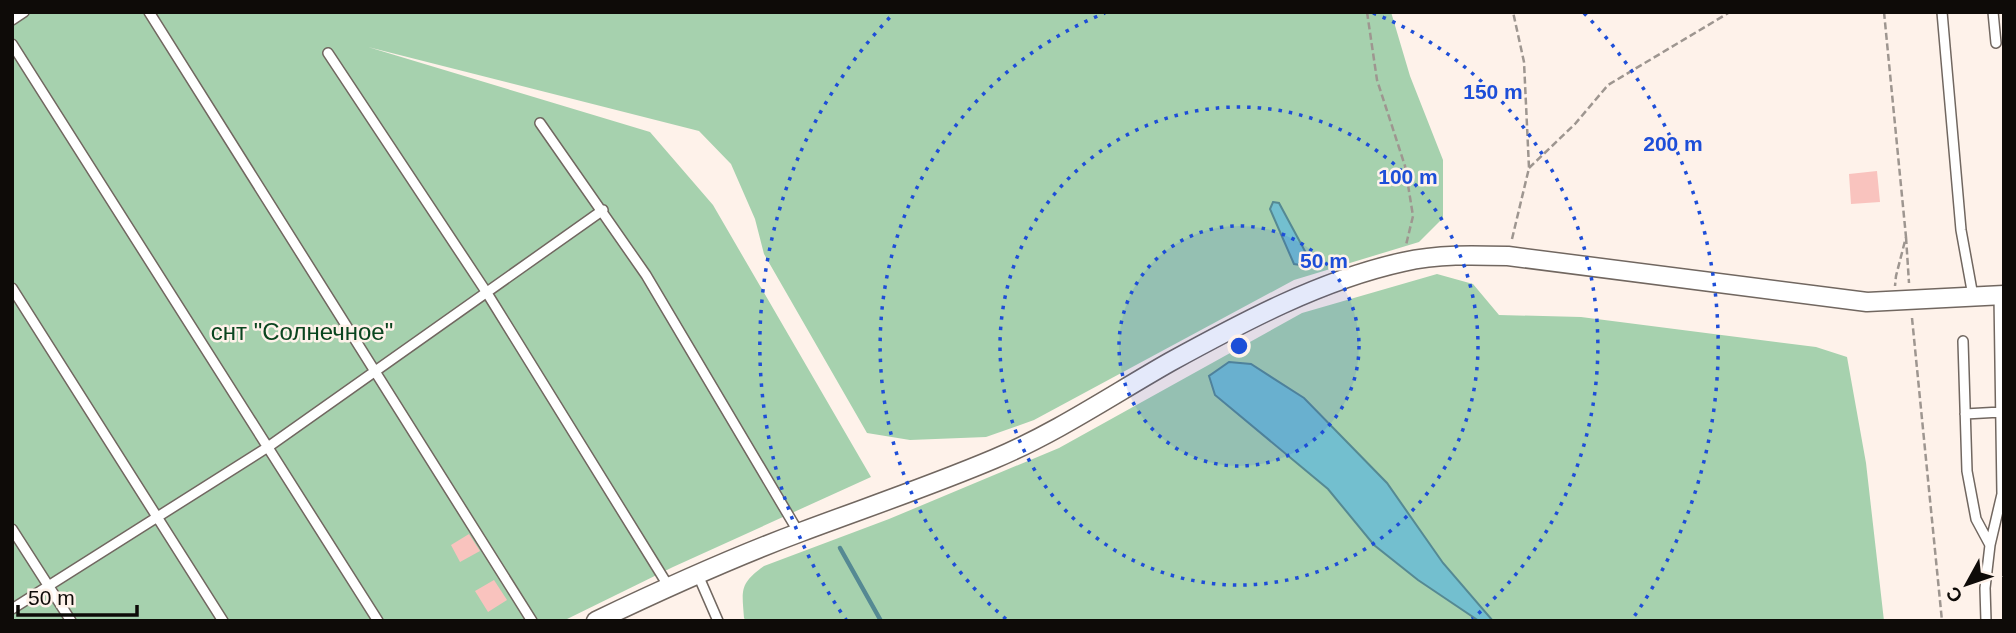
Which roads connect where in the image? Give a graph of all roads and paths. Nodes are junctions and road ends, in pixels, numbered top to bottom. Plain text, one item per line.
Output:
1 (24, 12) edge
2 (149, 12) edge
3 (1367, 12) edge
4 (1513, 12) edge
5 (1730, 12) edge
6 (1884, 12) edge
7 (1942, 12) edge
8 (1993, 12) edge
9 (12, 20) edge
10 (1996, 43) dead end
11 (12, 44) edge
12 (328, 53) dead end
13 (540, 123) dead end
14 (1529, 168) junction
15 (603, 210) junction
16 (1906, 237) junction
17 (1508, 256) junction
18 (1403, 262) junction
19 (12, 288) edge
20 (487, 293) junction
21 (2001, 295) edge
22 (1973, 296) junction
23 (1903, 299) junction
24 (1963, 341) dead end
25 (376, 372) junction
26 (2001, 412) junction
27 (1965, 414) junction
28 (268, 447) junction
29 (158, 516) junction
30 (12, 529) edge
31 (799, 533) junction
32 (1990, 545) junction
33 (698, 575) junction
34 (48, 586) junction
35 (668, 587) junction
36 (12, 609) edge
37 (71, 621) edge
38 (223, 621) edge
39 (379, 621) edge
40 (532, 621) edge
41 (596, 621) edge
42 (718, 621) edge
43 (1942, 621) edge
44 (1986, 621) edge

1 - 9 lane
2 - 25 lane
3 - 18 path
4 - 14 path
5 - 14 path
6 - 16 path
7 - 22 lane
8 - 10 lane
11 - 28 lane
12 - 20 lane
13 - 15 lane
14 - 17 path
15 - 20 lane
15 - 31 lane
16 - 23 path
16 - 23 path
17 - 18 street
17 - 23 street
18 - 31 street
19 - 29 lane
20 - 25 lane
20 - 35 lane
21 - 22 street
21 - 26 lane
22 - 23 street
23 - 43 path
24 - 27 lane
25 - 28 lane
25 - 40 lane
26 - 27 lane
26 - 32 lane
27 - 32 lane
28 - 29 lane
28 - 39 lane
29 - 34 lane
29 - 38 lane
30 - 34 lane
31 - 33 street
32 - 44 lane
33 - 35 street
33 - 42 lane
34 - 36 lane
34 - 37 lane
35 - 41 street

